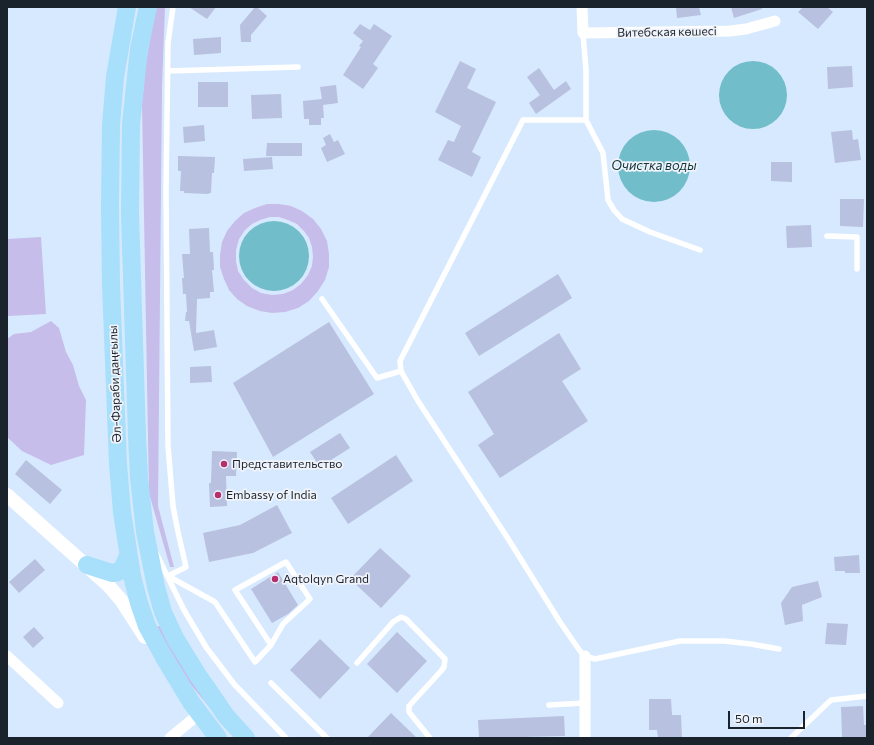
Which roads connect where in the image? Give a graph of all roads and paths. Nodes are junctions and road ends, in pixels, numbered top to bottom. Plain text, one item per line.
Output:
1 (127, 7) edge
2 (148, 7) edge
3 (173, 7) edge
4 (582, 7) edge
5 (775, 21) dead end
6 (583, 33) junction
7 (298, 67) dead end
8 (168, 71) junction
9 (586, 120) junction
10 (827, 236) dead end
11 (700, 250) dead end
12 (857, 269) dead end
13 (322, 299) dead end
14 (401, 371) junction
15 (7, 495) edge
16 (144, 527) junction
17 (128, 556) junction
18 (87, 565) junction
19 (168, 576) junction
20 (271, 645) junction
21 (779, 649) dead end
22 (7, 656) edge
23 (585, 656) junction
24 (357, 663) dead end
25 (271, 683) dead end
26 (867, 696) edge
27 (58, 703) dead end
28 (585, 703) junction
29 (549, 705) dead end
30 (199, 714) junction
31 (170, 738) edge
32 (218, 738) edge
33 (246, 738) edge
34 (286, 738) edge
35 (327, 738) edge
36 (430, 738) edge
37 (585, 738) edge
38 (791, 738) edge

1 - 17 main road, Әл-Фараби даңғылы
2 - 16 main road
3 - 8 lane
4 - 6 street
5 - 6 street, Витебская көшесі
6 - 9 lane
7 - 8 lane
8 - 19 lane
9 - 11 lane
9 - 14 lane
10 - 12 lane
13 - 14 lane
14 - 23 lane
15 - 18 street
16 - 19 lane
16 - 33 main road
17 - 18 main road
17 - 30 main road, Әл-Фараби даңғылы
18 - 30 street
19 - 20 lane
19 - 34 lane
20 - 20 lane
21 - 23 lane
22 - 27 street
23 - 28 street
24 - 36 lane
25 - 35 lane
26 - 38 lane
28 - 29 lane
28 - 37 street
30 - 31 street
30 - 32 main road, Әл-Фараби даңғылы

